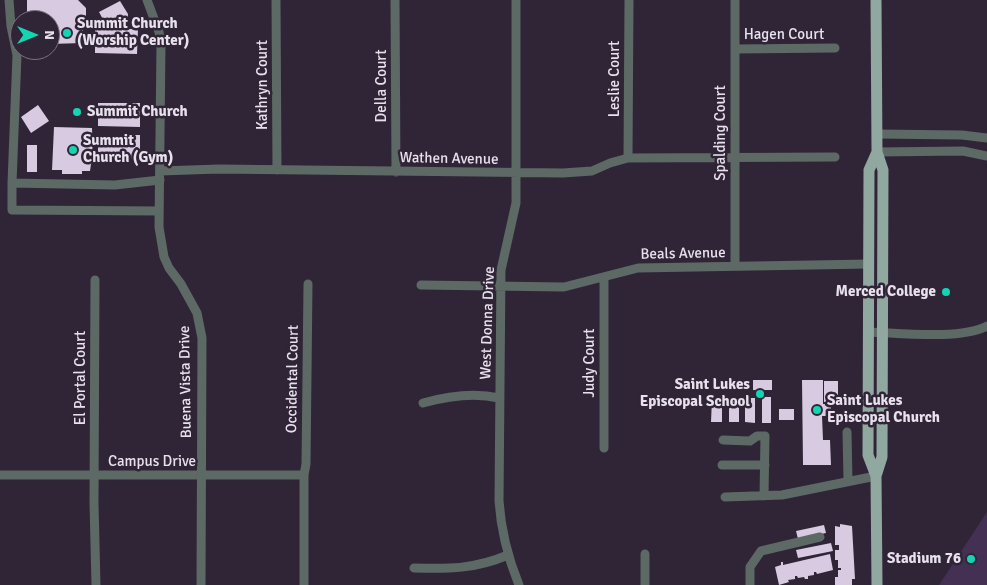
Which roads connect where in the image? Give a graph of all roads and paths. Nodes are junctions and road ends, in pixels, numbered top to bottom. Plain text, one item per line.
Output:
1 (9, 0) edge
2 (147, 0) edge
3 (276, 0) edge
4 (395, 0) edge
5 (516, 0) edge
6 (629, 0) edge
7 (735, 0) edge
8 (876, 0) edge
9 (834, 48) dead end
10 (735, 49) junction
11 (877, 134) junction
12 (987, 138) edge
13 (877, 152) junction
14 (987, 156) edge
15 (834, 157) dead end
16 (628, 158) junction
17 (735, 159) junction
18 (277, 170) junction
19 (396, 172) junction
20 (516, 173) junction
21 (160, 175) junction
22 (12, 183) junction
23 (159, 211) junction
24 (869, 264) junction
25 (735, 266) junction
26 (604, 278) junction
27 (95, 280) dead end
28 (308, 284) dead end
29 (421, 285) dead end
30 (500, 286) junction
31 (987, 326) edge
32 (869, 332) junction
33 (883, 332) junction
34 (499, 398) junction
35 (423, 403) dead end
36 (847, 432) dead end
37 (723, 440) dead end
38 (604, 448) dead end
39 (722, 465) dead end
40 (765, 466) junction
41 (0, 475) edge
42 (304, 475) junction
43 (94, 476) junction
44 (201, 476) junction
45 (876, 476) junction
46 (848, 481) junction
47 (764, 496) junction
48 (725, 497) dead end
49 (820, 537) dead end
50 (645, 554) dead end
51 (508, 555) junction
52 (414, 568) dead end
53 (96, 585) edge
54 (201, 585) edge
55 (304, 585) edge
56 (520, 585) edge
57 (645, 585) edge
58 (750, 585) edge
59 (877, 585) edge

1 - 22 street
2 - 21 street, Buena Vista Drive
3 - 18 street, Kathryn Court
4 - 19 street, Della Court
5 - 20 street, West Donna Drive
6 - 16 street, Leslie Court
7 - 10 street, Spalding Court
8 - 11 main road
9 - 10 street, Hagen Court
10 - 17 street, Spalding Court
11 - 12 street
11 - 13 main road
13 - 14 street
13 - 24 main road
13 - 33 main road
15 - 17 street, Wathen Avenue
16 - 17 street, Wathen Avenue
16 - 20 street, Wathen Avenue
17 - 25 street, Spalding Court
18 - 19 street, Wathen Avenue
18 - 21 street, Wathen Avenue
19 - 20 street, Wathen Avenue
20 - 30 street, West Donna Drive
21 - 22 street, Wathen Avenue
21 - 23 street, Buena Vista Drive
22 - 23 street
23 - 44 street, Buena Vista Drive
24 - 25 street, Beals Avenue
24 - 32 main road
25 - 26 street, Beals Avenue
26 - 30 street, Beals Avenue
26 - 38 street, Judy Court
27 - 43 street, El Portal Court
28 - 42 street, Occidental Court
29 - 30 street, Beals Avenue
30 - 34 street, West Donna Drive
31 - 33 street
32 - 33 street
32 - 45 main road
33 - 45 main road
34 - 35 street
34 - 51 street, West Donna Drive
36 - 46 street
37 - 40 street
39 - 40 street
40 - 47 street
41 - 43 street, Campus Drive
42 - 44 street, Campus Drive
42 - 55 street, Occidental Court
43 - 44 street, Campus Drive
43 - 53 street, El Portal Court
44 - 54 street, Buena Vista Drive
45 - 46 street
45 - 59 main road
46 - 47 street
47 - 48 street
49 - 58 street
50 - 57 street
51 - 52 street
51 - 56 street, West Donna Drive

